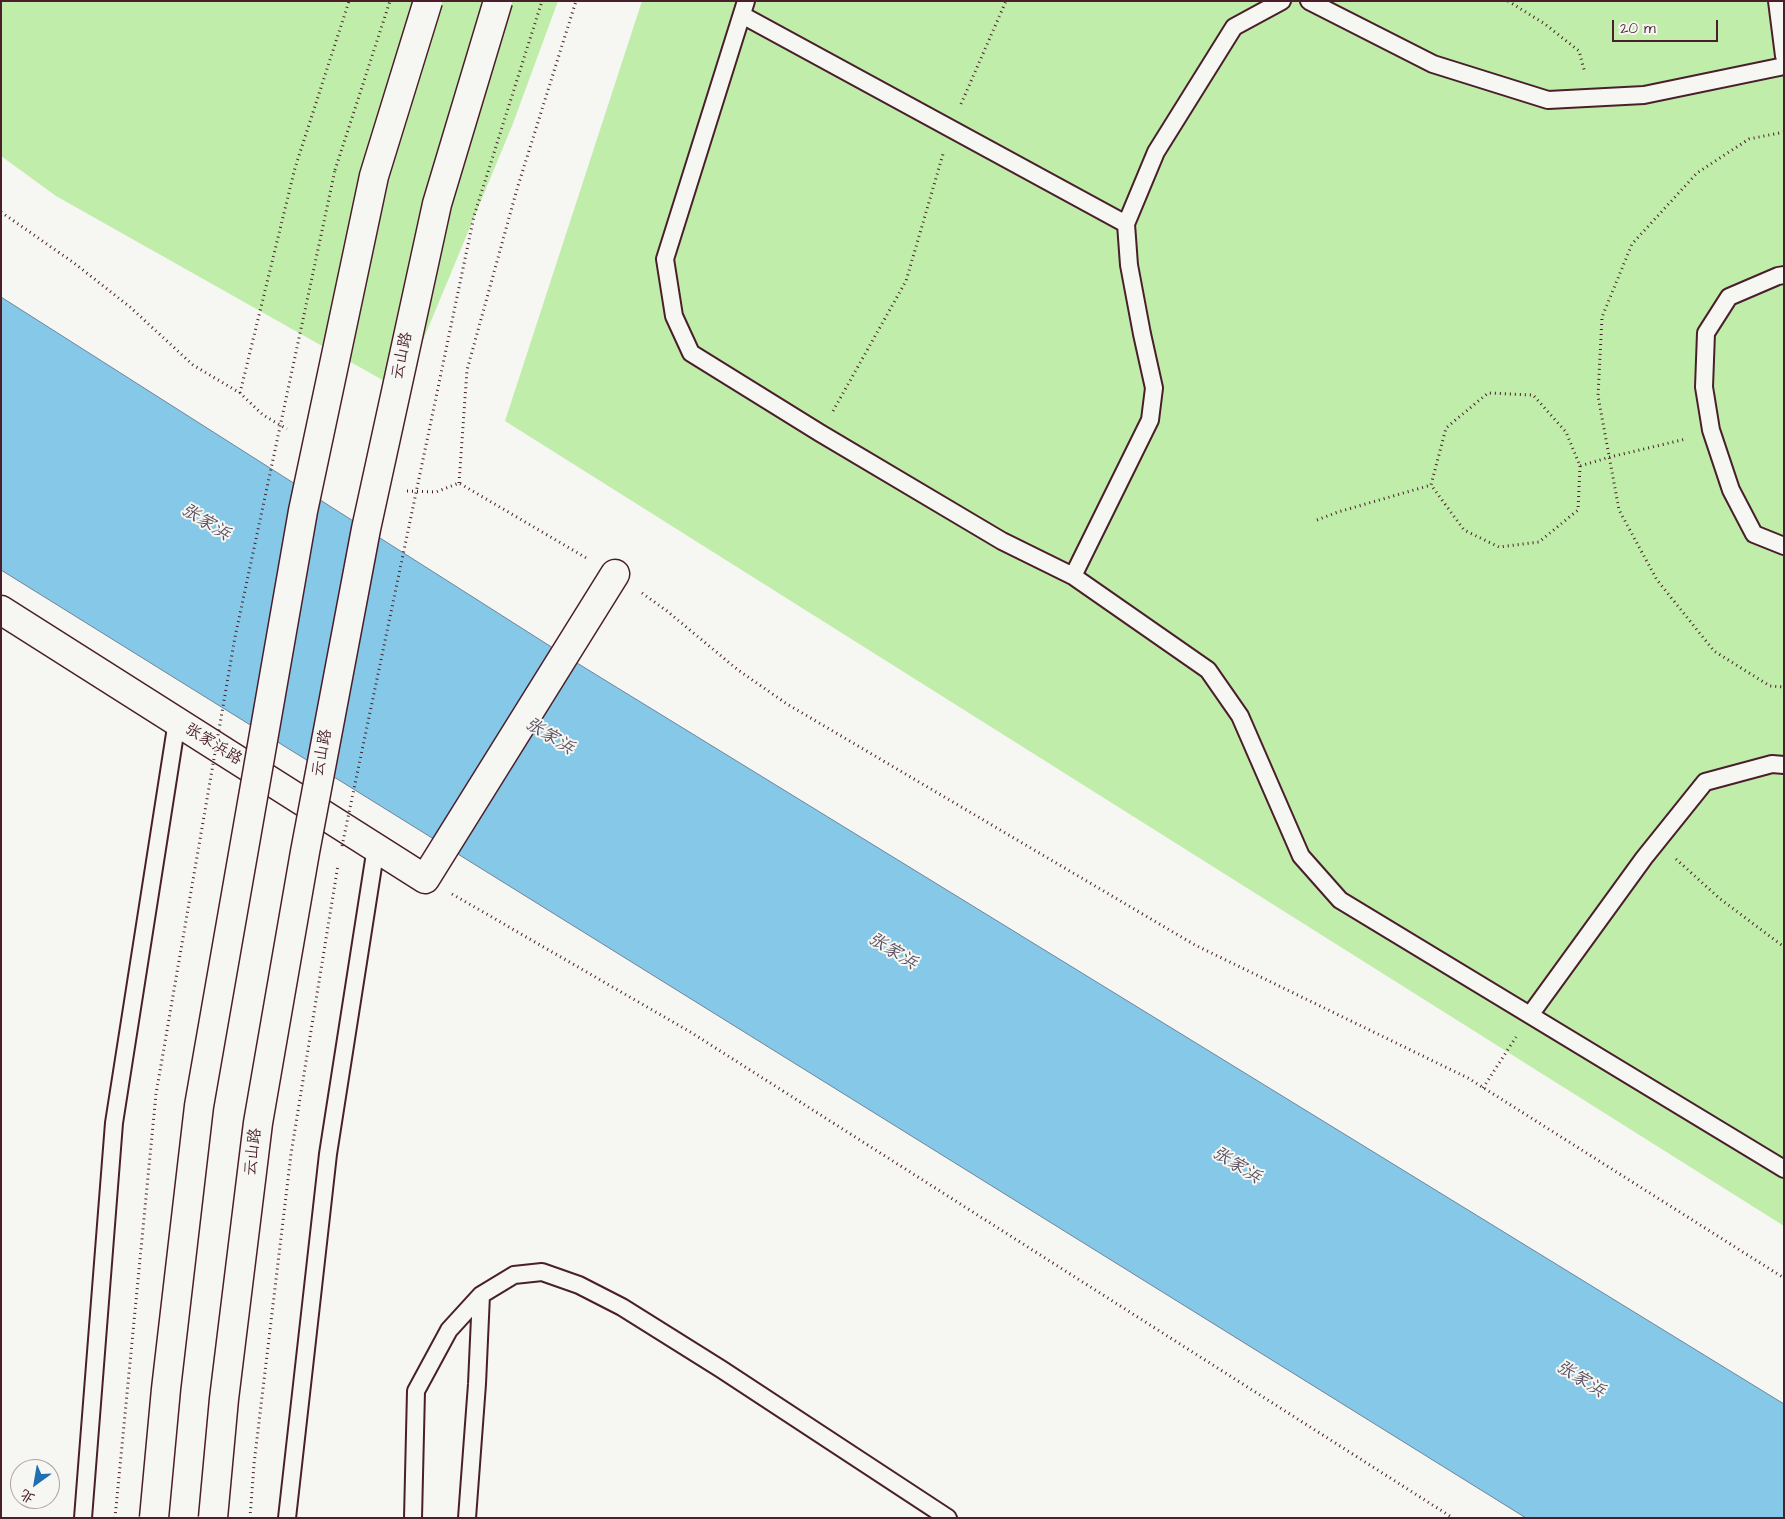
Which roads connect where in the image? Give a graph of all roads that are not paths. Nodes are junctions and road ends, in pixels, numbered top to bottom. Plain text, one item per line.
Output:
1 (428, 1) edge
2 (498, 1) edge
3 (1282, 1) edge
4 (1309, 1) edge
5 (1778, 1) edge
6 (744, 8) edge
7 (1784, 56) edge
8 (1784, 66) edge
9 (1126, 224) junction
10 (1784, 275) edge
11 (1784, 546) edge
12 (615, 574) road end
13 (1073, 576) junction
14 (1, 610) edge
15 (176, 721) junction
16 (1784, 765) edge
17 (376, 847) junction
18 (1530, 1016) junction
19 (1784, 1169) edge
20 (481, 1295) junction
21 (83, 1518) edge
22 (154, 1518) edge
23 (213, 1518) edge
24 (287, 1518) edge
25 (413, 1518) edge
26 (467, 1518) edge
27 (948, 1518) edge

1 - 22 main road, bridge
2 - 23 main road, 云山路, bridge
3 - 9 lane
4 - 8 lane
5 - 7 lane
6 - 9 lane
6 - 13 lane
9 - 13 lane
10 - 11 lane
12 - 17 main road, 张家浜路
13 - 18 lane
14 - 15 main road, 张家浜路
15 - 17 main road, 张家浜路
15 - 21 lane
16 - 18 lane
17 - 24 lane
18 - 19 lane
20 - 25 lane
20 - 26 lane
20 - 27 lane

